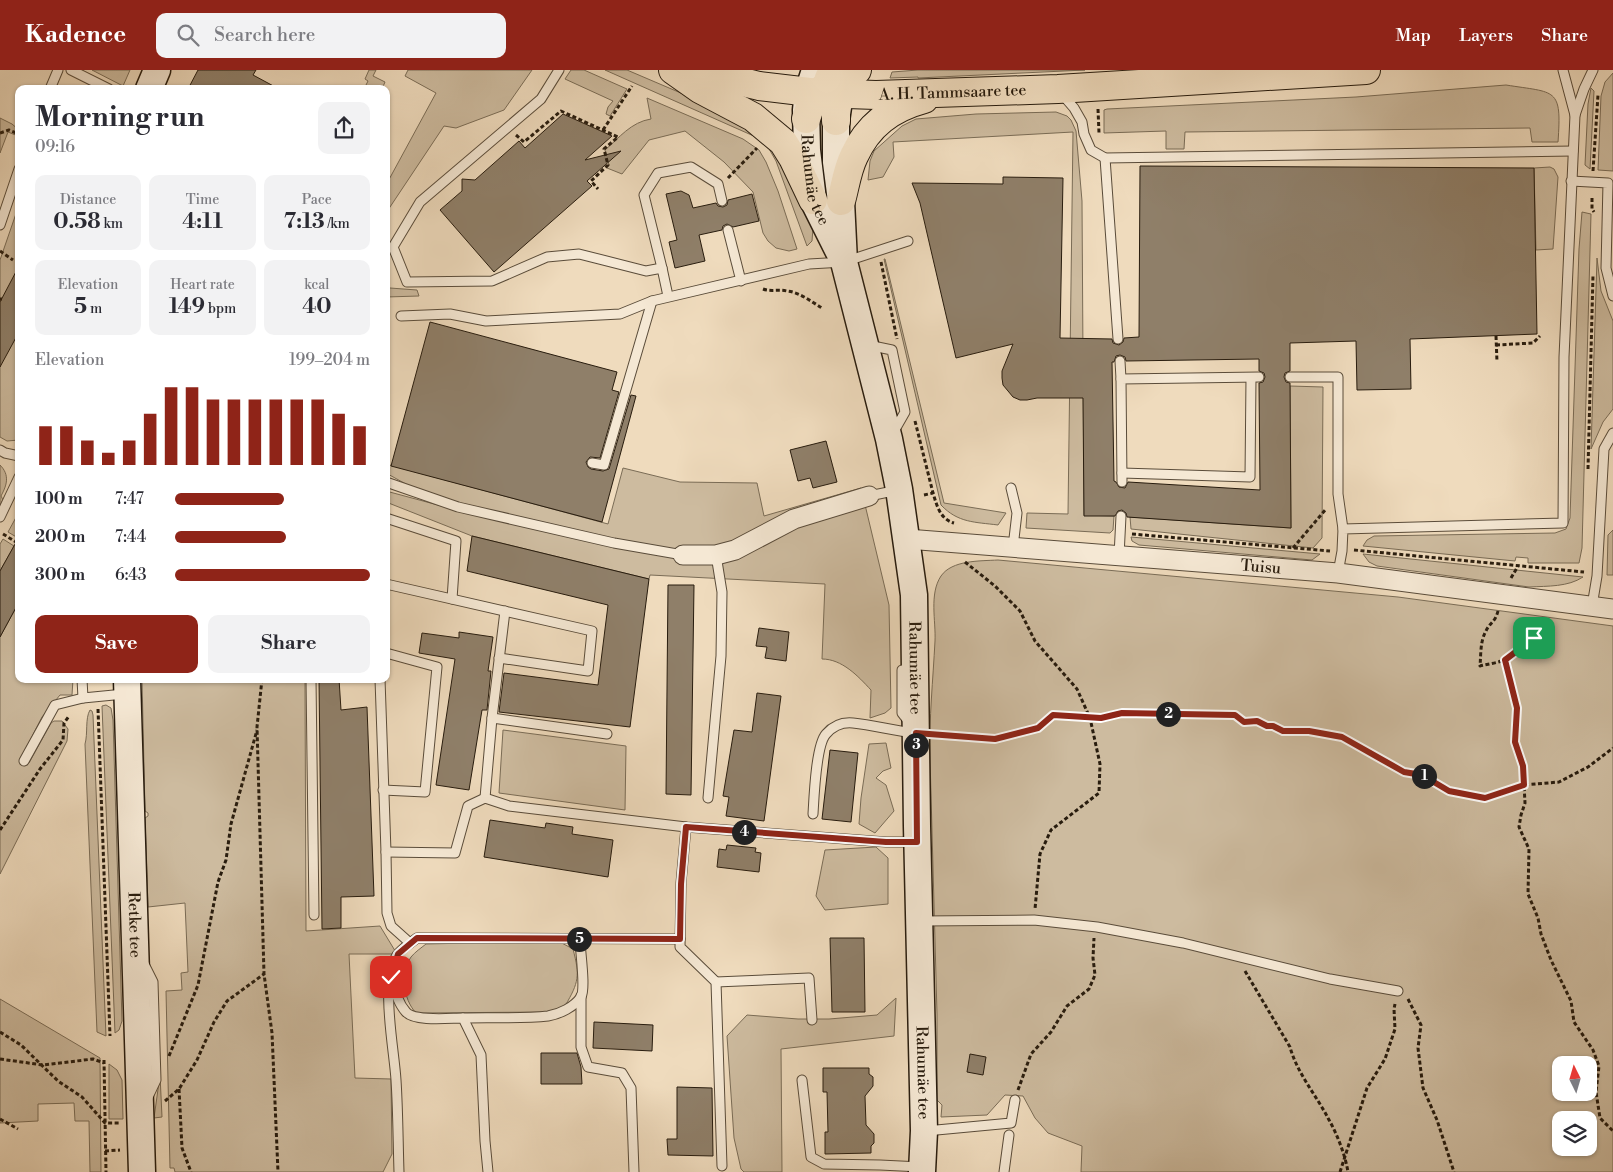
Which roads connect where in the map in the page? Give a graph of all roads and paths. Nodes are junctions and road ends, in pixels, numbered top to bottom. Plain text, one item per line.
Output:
1 (58, 70) edge
2 (72, 70) edge
3 (157, 70) edge
4 (559, 70) edge
5 (673, 70) edge
6 (693, 70) edge
7 (1366, 70) edge
8 (1563, 70) edge
9 (1593, 70) edge
10 (833, 83) edge
11 (52, 85) edge
12 (101, 85) edge
13 (151, 85) edge
14 (632, 86) dead end
15 (1058, 89) junction
16 (1598, 91) dead end
17 (947, 93) junction
18 (1098, 106) dead end
19 (1575, 115) junction
20 (806, 119) joint
21 (508, 128) junction
22 (603, 130) junction
23 (15, 132) edge
24 (0, 133) edge
25 (1099, 136) dead end
26 (761, 144) dead end
27 (1573, 151) junction
28 (1105, 158) junction
29 (1593, 172) dead end
30 (15, 181) edge
31 (1571, 181) junction
32 (1610, 183) edge
33 (718, 187) junction
34 (598, 189) dead end
35 (1592, 198) dead end
36 (813, 200) junction
37 (722, 201) dead end
38 (841, 202) junction
39 (1586, 209) dead end
40 (1599, 210) dead end
41 (1593, 211) junction
42 (0, 225) edge
43 (728, 230) dead end
44 (908, 241) dead end
45 (0, 251) edge
46 (13, 260) dead end
47 (844, 262) junction
48 (662, 268) junction
49 (1593, 273) dead end
50 (741, 281) junction
51 (668, 296) junction
52 (1613, 296) edge
53 (652, 300) junction
54 (822, 308) dead end
55 (401, 316) dead end
56 (1496, 336) dead end
57 (1540, 336) dead end
58 (1118, 339) dead end
59 (1496, 345) junction
60 (1120, 361) dead end
61 (1497, 362) dead end
62 (1290, 376) dead end
63 (1121, 379) junction
64 (1613, 433) edge
65 (0, 450) edge
66 (15, 455) edge
67 (592, 463) dead end
68 (1588, 472) dead end
69 (390, 483) edge
70 (15, 485) edge
71 (1011, 488) dead end
72 (911, 492) junction
73 (868, 496) joint
74 (1326, 509) dead end
75 (1121, 516) dead end
76 (0, 517) edge
77 (390, 519) edge
78 (959, 524) dead end
79 (1343, 529) junction
80 (3, 534) dead end
81 (1131, 534) dead end
82 (906, 539) junction
83 (15, 541) edge
84 (949, 542) junction
85 (1013, 547) junction
86 (1293, 549) junction
87 (1362, 550) dead end
88 (1323, 551) dead end
89 (716, 555) junction
90 (683, 556) joint
91 (1119, 556) junction
92 (1584, 564) dead end
93 (1518, 566) junction
94 (1338, 573) junction
95 (390, 585) edge
96 (1501, 594) junction
97 (452, 599) junction
98 (1555, 602) junction
99 (1592, 606) junction
100 (1613, 609) edge
101 (505, 611) junction
102 (390, 654) edge
103 (499, 658) junction
104 (1505, 660) junction
105 (902, 665) dead end
106 (82, 683) edge
107 (262, 683) edge
108 (311, 683) edge
109 (380, 683) edge
110 (127, 686) edge
111 (83, 698) junction
112 (98, 706) dead end
113 (492, 718) junction
114 (1090, 718) junction
115 (257, 727) junction
116 (916, 733) junction
117 (607, 734) dead end
118 (1613, 748) edge
119 (24, 760) dead end
120 (1524, 785) junction
121 (383, 790) junction
122 (485, 798) junction
123 (708, 798) dead end
124 (813, 814) dead end
125 (686, 827) junction
126 (0, 830) edge
127 (917, 842) junction
128 (386, 852) junction
129 (314, 915) dead end
130 (1034, 920) junction
131 (918, 922) junction
132 (1097, 927) junction
133 (580, 939) junction
134 (680, 939) junction
135 (410, 943) junction
136 (1236, 956) junction
137 (264, 974) junction
138 (391, 977) junction
139 (716, 982) junction
140 (1398, 991) junction
141 (581, 996) junction
142 (463, 1018) junction
143 (812, 1020) dead end
144 (0, 1032) edge
145 (110, 1036) dead end
146 (0, 1059) edge
147 (167, 1060) dead end
148 (43, 1064) junction
149 (802, 1080) dead end
150 (179, 1089) junction
151 (1015, 1100) joint
152 (165, 1101) dead end
153 (132, 1118) junction
154 (0, 1119) edge
155 (105, 1124) junction
156 (18, 1129) dead end
157 (924, 1131) junction
158 (1613, 1131) edge
159 (1009, 1135) dead end
160 (1345, 1158) junction
161 (722, 1166) dead end
162 (922, 1170) edge
163 (106, 1172) edge
164 (142, 1172) edge
165 (191, 1172) edge
166 (278, 1172) edge
167 (399, 1172) edge
168 (488, 1172) edge
169 (634, 1172) edge
170 (1004, 1172) edge
171 (1340, 1172) edge
172 (1348, 1172) edge
173 (1454, 1172) edge

1 - 11 lane
2 - 12 lane
3 - 13 street
4 - 21 lane
5 - 36 main road
6 - 10 main road
7 - 15 main road, A. H. Tammsaare tee
8 - 19 lane
9 - 19 lane
10 - 17 main road, A. H. Tammsaare tee
10 - 20 main road
10 - 38 street, Rahumäe tee
14 - 22 path
15 - 17 main road, A. H. Tammsaare tee
15 - 28 lane
16 - 29 path
17 - 38 main road
18 - 25 path
19 - 27 lane
20 - 36 street, Rahumäe tee
21 - 22 path
21 - 48 lane
22 - 34 path
23 - 24 path
26 - 33 path
27 - 28 lane
27 - 31 lane
28 - 58 lane
30 - 42 lane
31 - 32 lane
31 - 79 lane
32 - 52 lane
33 - 37 lane
33 - 48 lane
35 - 41 path
36 - 47 street, Rahumäe tee
38 - 47 street, Rahumäe tee
39 - 41 path
40 - 41 path
43 - 50 lane
44 - 47 lane
45 - 46 path
47 - 50 lane
47 - 72 street, Rahumäe tee
48 - 51 lane
49 - 68 path
50 - 51 lane
50 - 54 path
51 - 53 lane
53 - 55 lane
53 - 67 lane
56 - 59 path
57 - 59 path
59 - 61 path
60 - 63 lane
62 - 79 lane
63 - 63 lane
64 - 99 lane
65 - 66 lane
69 - 90 lane
70 - 76 lane
71 - 85 lane
72 - 73 lane
72 - 78 path
72 - 82 street, Rahumäe tee
73 - 89 street
74 - 86 path
75 - 91 lane
77 - 97 lane
79 - 94 lane
80 - 83 path
81 - 86 path
82 - 84 street, Tuisu
82 - 116 street, Rahumäe tee
84 - 85 street, Tuisu
84 - 114 path
85 - 91 street, Tuisu
86 - 88 path
87 - 93 path
89 - 90 street
89 - 123 lane
91 - 94 street, Tuisu
92 - 93 path
93 - 96 path
94 - 96 street, Tuisu
95 - 97 lane
96 - 98 street, Tuisu
96 - 104 path
97 - 101 lane
98 - 99 street, Tuisu
98 - 104 path
99 - 100 street, Tuisu
101 - 103 lane
101 - 103 lane
102 - 121 lane
103 - 113 lane
104 - 120 path
105 - 116 lane
106 - 111 lane
107 - 115 path
108 - 129 lane
109 - 121 lane
110 - 111 lane
110 - 153 street, Retke tee
111 - 119 lane
111 - 126 path
112 - 145 path
113 - 117 lane
113 - 122 lane
114 - 116 path
114 - 120 path
114 - 130 path
115 - 137 path
115 - 147 path
116 - 124 lane
116 - 127 street, Rahumäe tee
118 - 120 path
120 - 158 path
121 - 128 lane
122 - 125 lane
122 - 128 lane
125 - 127 lane
125 - 134 lane
127 - 131 street, Rahumäe tee
128 - 135 lane
130 - 131 lane
130 - 132 lane
131 - 157 street, Rahumäe tee
132 - 136 lane
132 - 151 path
133 - 134 lane
133 - 135 lane
133 - 141 lane
134 - 139 lane
135 - 138 lane
136 - 140 lane
136 - 160 path
137 - 150 path
137 - 166 path
138 - 142 lane
138 - 167 lane
139 - 143 lane
139 - 161 lane
140 - 160 path
140 - 173 path
141 - 142 lane
141 - 169 lane
142 - 168 lane
144 - 148 path
146 - 148 path
148 - 155 path
148 - 155 path
149 - 162 lane
150 - 152 path
150 - 165 path
151 - 157 lane
153 - 155 path
153 - 164 street, Retke tee
154 - 156 path
155 - 163 path
157 - 162 street, Rahumäe tee
159 - 170 lane
160 - 171 path
160 - 172 path

